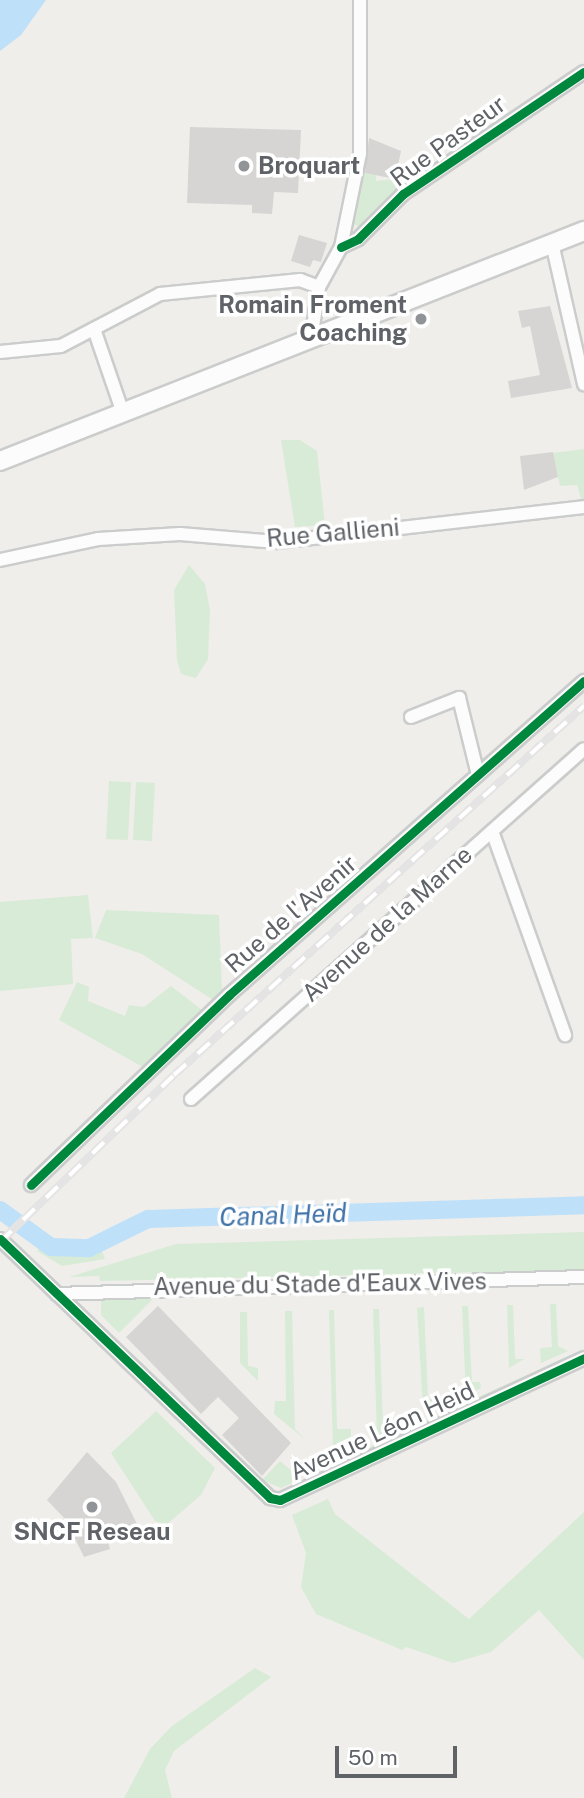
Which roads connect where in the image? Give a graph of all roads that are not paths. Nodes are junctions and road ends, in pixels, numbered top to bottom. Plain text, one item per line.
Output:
1 (360, 0) edge
2 (584, 72) edge
3 (584, 231) edge
4 (552, 243) junction
5 (341, 247) junction
6 (319, 287) junction
7 (94, 329) junction
8 (311, 340) junction
9 (0, 352) edge
10 (584, 384) edge
11 (123, 413) junction
12 (0, 461) edge
13 (584, 507) edge
14 (0, 560) edge
15 (584, 681) edge
16 (411, 717) dead end
17 (584, 749) edge
18 (478, 775) junction
19 (492, 831) junction
20 (565, 1035) dead end
21 (191, 1099) dead end
22 (31, 1185) dead end
23 (0, 1239) edge
24 (584, 1277) edge
25 (57, 1294) junction
26 (584, 1358) edge

1 - 5 street
2 - 5 street, Rue Pasteur
3 - 4 main road
4 - 8 main road
4 - 10 street
5 - 6 street
6 - 7 street
6 - 8 street
7 - 9 street
7 - 11 street
8 - 11 main road
11 - 12 main road
13 - 14 street, Rue Gallieni
15 - 18 street, Rue de l'Avenir
16 - 18 street
17 - 19 street, Avenue de la Marne
18 - 22 street, Rue de l'Avenir
19 - 20 street
19 - 21 street, Avenue de la Marne
23 - 25 street, Avenue Léon Heid
24 - 25 street, Avenue du Stade d'Eaux Vives
25 - 26 street, Avenue Léon Heid

